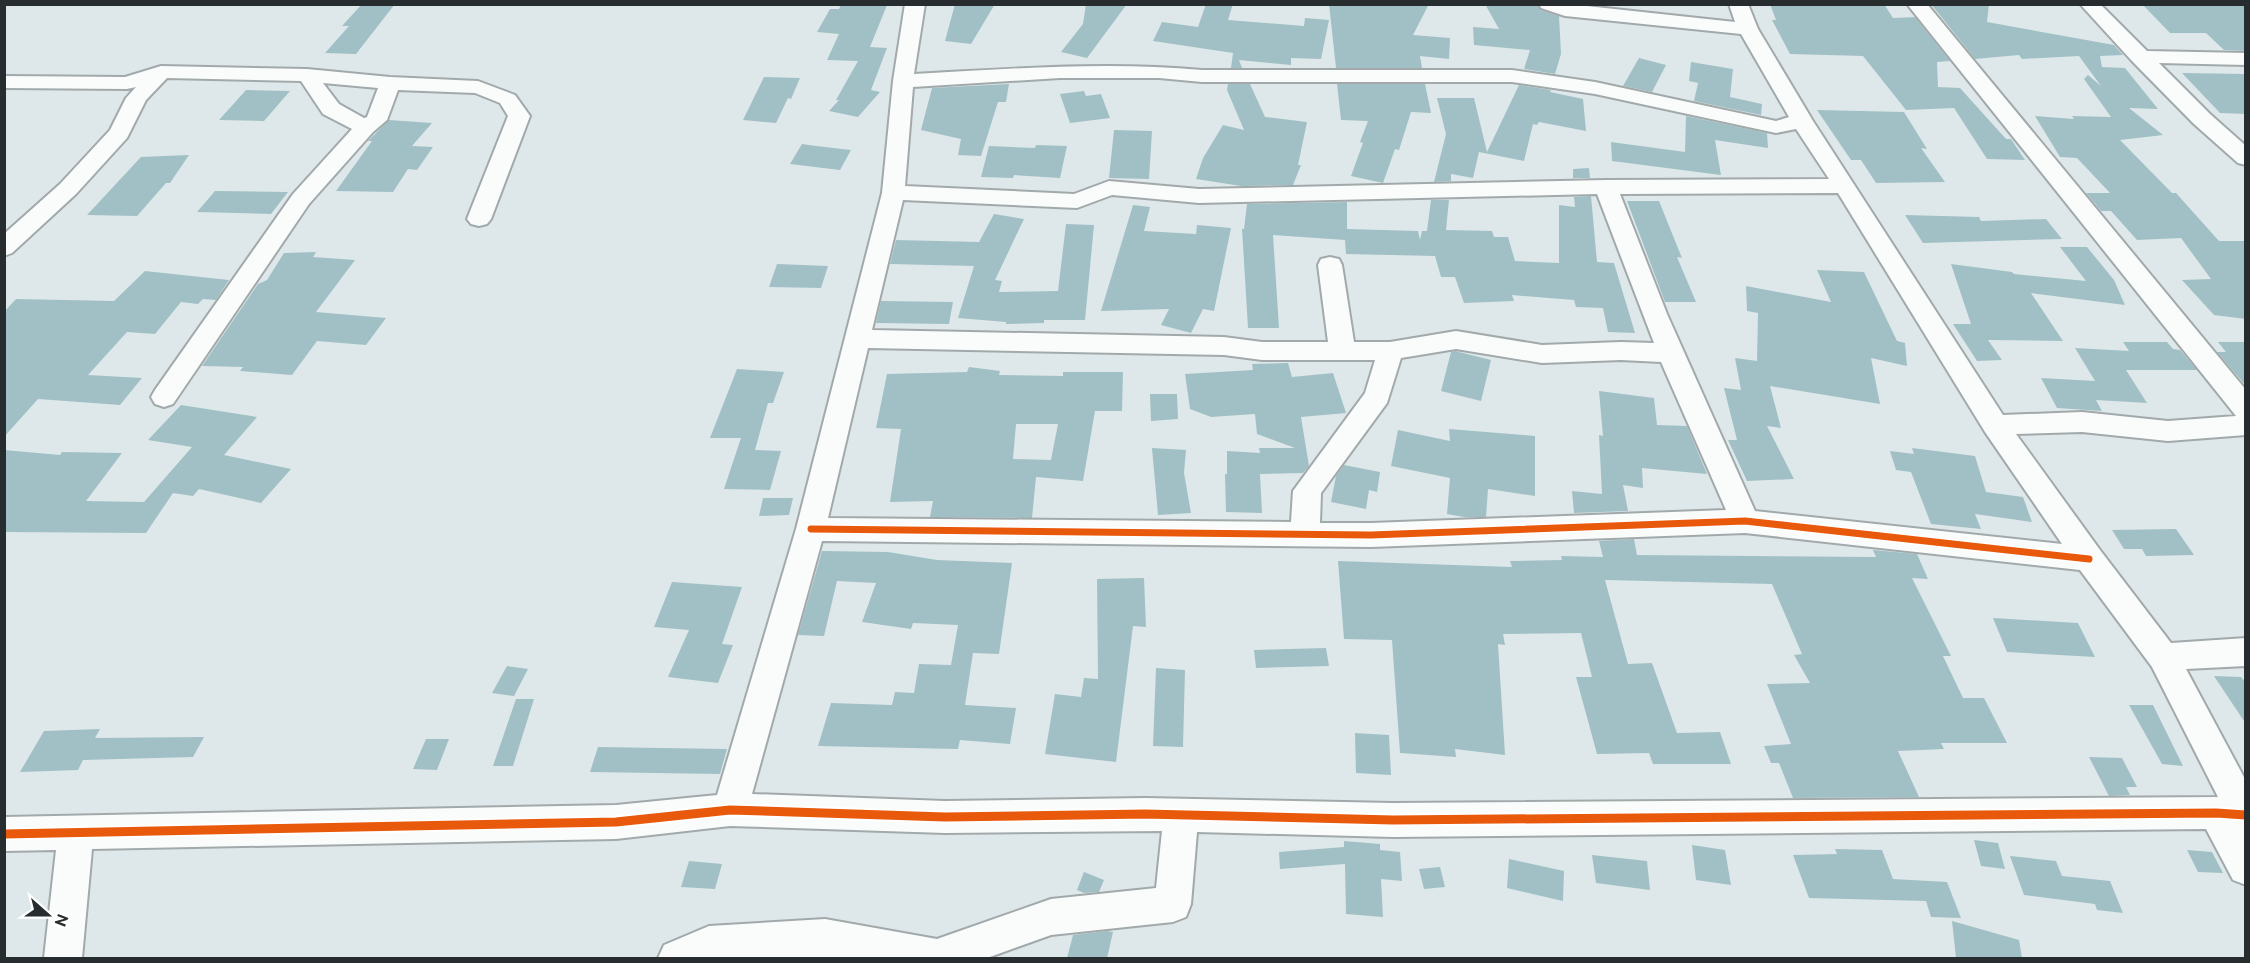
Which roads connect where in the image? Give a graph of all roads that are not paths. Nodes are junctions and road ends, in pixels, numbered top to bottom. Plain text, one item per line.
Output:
1 (915, 4) edge
2 (1548, 4) edge
3 (1738, 4) edge
4 (1916, 4) edge
5 (2089, 4) edge
6 (1748, 29) junction
7 (2139, 57) junction
8 (2246, 59) edge
9 (307, 75) junction
10 (903, 81) junction
11 (4, 82) edge
12 (390, 83) junction
13 (132, 90) junction
14 (1802, 121) junction
15 (365, 127) junction
16 (2246, 158) edge
17 (1845, 186) junction
18 (1606, 187) junction
19 (894, 193) junction
20 (479, 219) dead end
21 (4, 248) edge
22 (1330, 265) dead end
23 (858, 339) junction
24 (1342, 351) junction
25 (1390, 351) junction
26 (1669, 353) junction
27 (164, 397) dead end
28 (2246, 409) edge
29 (1995, 425) junction
30 (2246, 425) edge
31 (1745, 521) junction
32 (811, 529) junction
33 (1305, 534) junction
34 (2089, 559) junction
35 (2246, 652) edge
36 (2163, 657) junction
37 (730, 810) junction
38 (1181, 815) junction
39 (2235, 815) edge
40 (76, 832) junction
41 (4, 834) edge
42 (2246, 868) edge
43 (63, 958) edge
44 (677, 958) edge
45 (939, 958) edge

1 - 10 street
2 - 6 street
3 - 6 street
4 - 28 street
5 - 7 street
6 - 14 street
7 - 8 street
7 - 16 street
9 - 12 street
9 - 13 street
9 - 15 street
10 - 14 street
10 - 19 street
11 - 13 street
12 - 15 street
12 - 20 street
13 - 21 street
14 - 17 street
15 - 27 street
17 - 18 street
17 - 29 street
18 - 19 street
18 - 26 street
19 - 23 street
22 - 24 street
23 - 24 street
23 - 32 street
24 - 25 street
25 - 26 street
25 - 33 street
26 - 31 street
29 - 30 street
29 - 34 street
31 - 33 street
31 - 34 street
32 - 33 street
32 - 37 street
34 - 36 street
35 - 36 street
36 - 39 street
37 - 38 street
37 - 40 street
38 - 39 street
38 - 45 street
39 - 42 street
40 - 41 street
40 - 43 street
44 - 45 street

